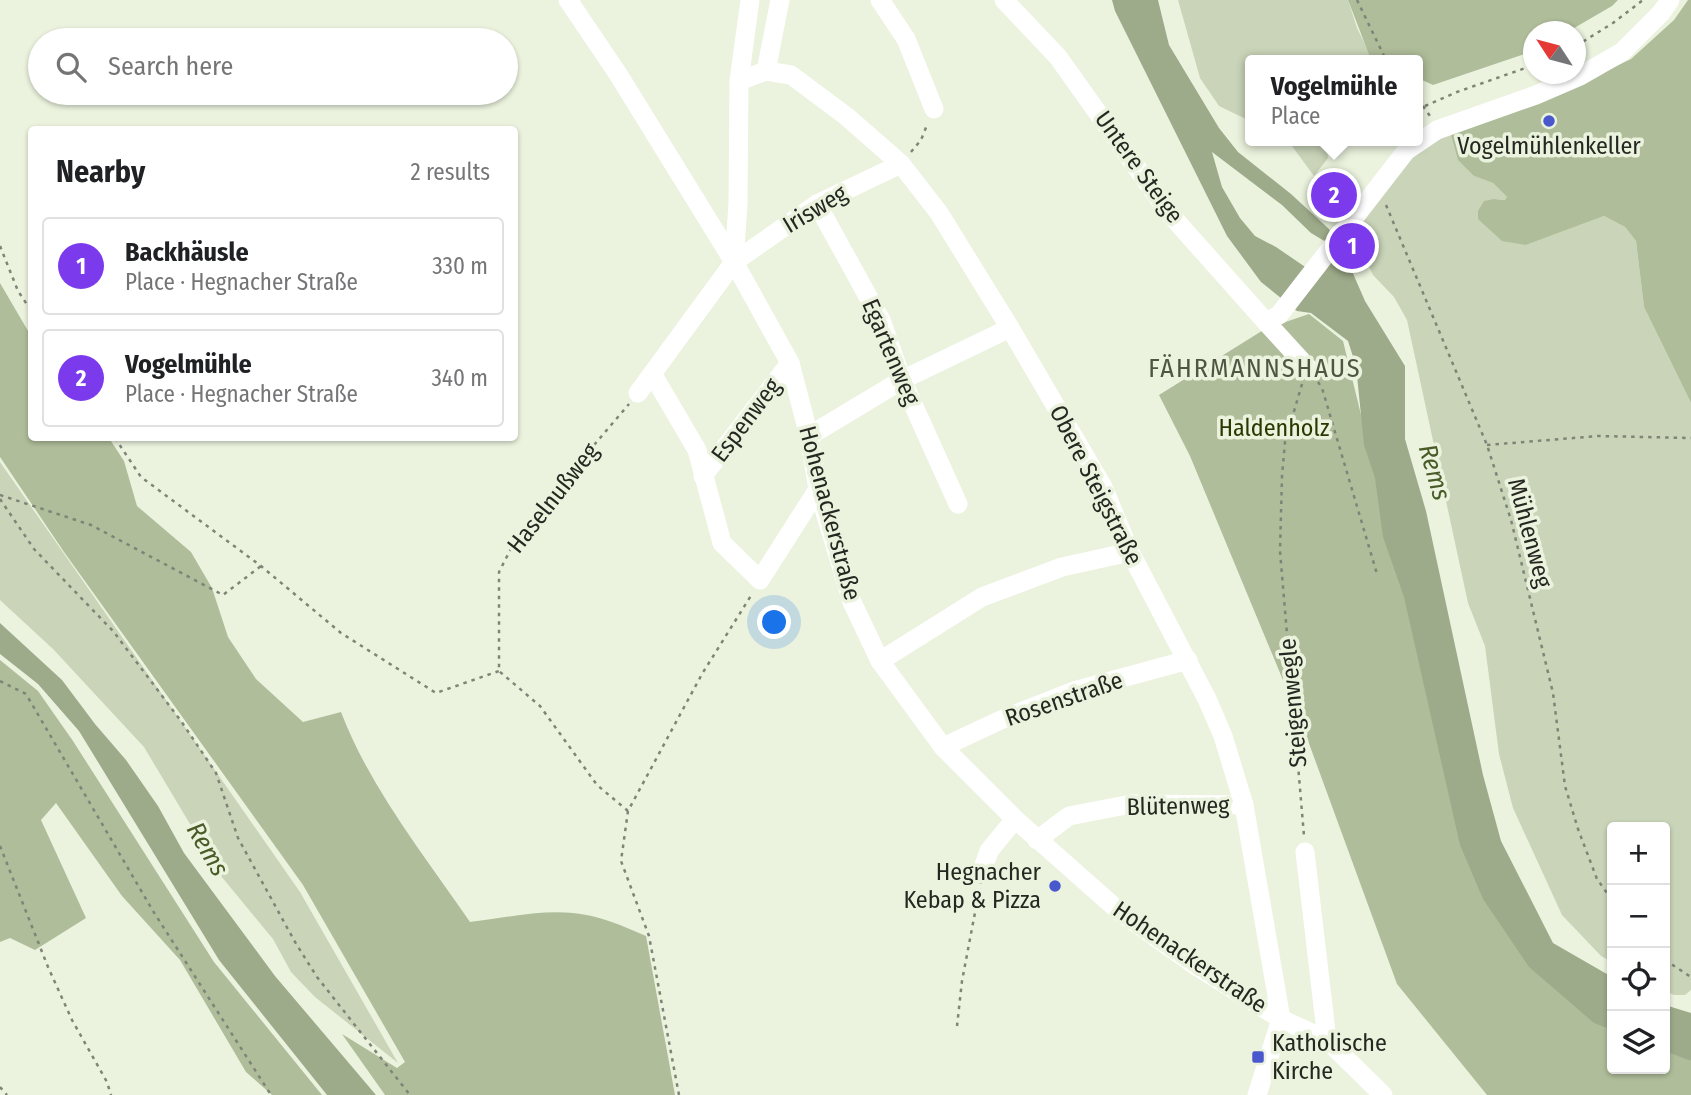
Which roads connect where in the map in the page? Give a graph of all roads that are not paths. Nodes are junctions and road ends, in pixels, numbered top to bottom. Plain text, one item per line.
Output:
1 (568, 0) edge
2 (750, 0) edge
3 (780, 0) edge
4 (880, 0) edge
5 (1004, 0) edge
6 (1670, 0) edge
7 (766, 71) junction
8 (739, 81) junction
9 (934, 109) road end
10 (1423, 139) edge
11 (1413, 146) edge
12 (901, 164) junction
13 (817, 204) junction
14 (734, 262) junction
15 (1273, 319) junction
16 (1010, 328) junction
17 (790, 363) junction
18 (1308, 368) road end
19 (653, 375) junction
20 (902, 380) junction
21 (638, 393) road end
22 (809, 436) junction
23 (703, 476) junction
24 (818, 489) junction
25 (958, 504) dead end
26 (1130, 552) junction
27 (1188, 660) junction
28 (880, 661) junction
29 (943, 747) junction
30 (1244, 805) junction
31 (1015, 819) junction
32 (1037, 839) junction
33 (1305, 852) road end
34 (984, 864) road end
35 (1282, 1019) junction
36 (1327, 1040) junction
37 (1257, 1095) edge
38 (1383, 1095) edge

1 - 14 street, Hohenackerstraße
2 - 8 street
3 - 7 street
4 - 9 street
5 - 15 street, Untere Steige
6 - 10 street
7 - 8 street
7 - 12 street, Obere Steigstraße
8 - 14 street
11 - 15 street
12 - 13 street, Irisweg
12 - 16 street, Obere Steigstraße
13 - 14 street, Irisweg
13 - 20 street, Egartenweg
14 - 17 street, Hohenackerstraße
14 - 19 street
15 - 18 street, Untere Steige
16 - 20 street
16 - 26 street, Obere Steigstraße
17 - 22 street, Hohenackerstraße
17 - 23 street, Espenweg
19 - 21 street
19 - 23 street
20 - 22 street
20 - 25 street, Egartenweg
22 - 24 street, Hohenackerstraße
23 - 24 street
24 - 28 street, Hohenackerstraße
26 - 27 street, Obere Steigstraße
26 - 28 street
27 - 29 street, Rosenstraße
27 - 30 street, Obere Steigstraße
28 - 29 street, Hohenackerstraße
29 - 31 street, Hohenackerstraße
30 - 32 street, Blütenweg
30 - 35 street, Obere Steigstraße
31 - 32 street, Hohenackerstraße
31 - 34 street
32 - 35 street, Hohenackerstraße
33 - 36 street
35 - 36 street, Hohenackerstraße
35 - 37 street
36 - 38 street, Hohenackerstraße

